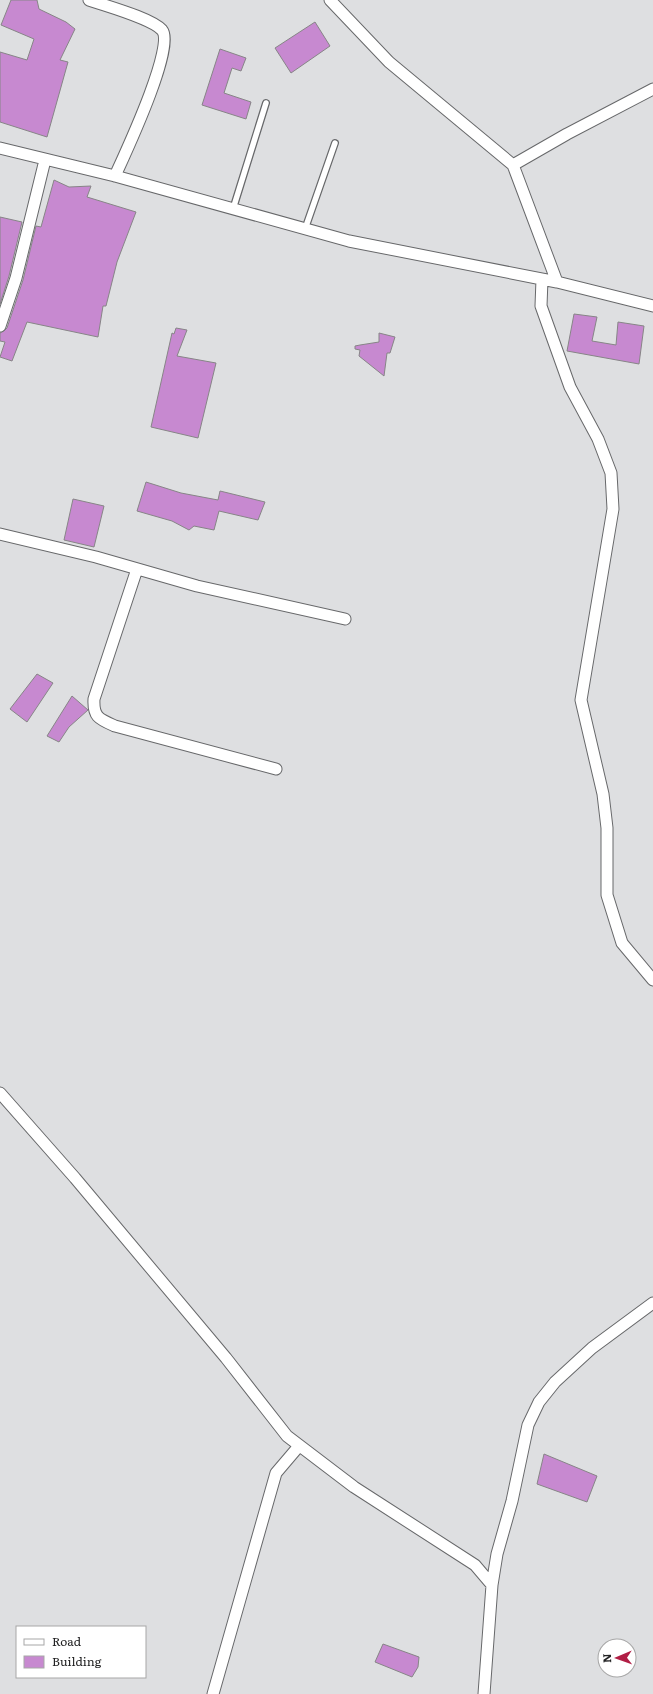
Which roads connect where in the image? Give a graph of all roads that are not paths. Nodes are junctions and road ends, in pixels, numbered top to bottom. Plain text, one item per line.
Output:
1 (89, 0) edge
2 (330, 0) edge
3 (653, 89) edge
4 (266, 103) dead end
5 (335, 143) dead end
6 (0, 148) edge
7 (45, 160) junction
8 (514, 165) junction
9 (115, 176) junction
10 (233, 209) junction
11 (305, 229) junction
12 (542, 279) junction
13 (557, 282) junction
14 (653, 306) edge
15 (0, 326) edge
16 (0, 534) edge
17 (137, 569) junction
18 (345, 619) dead end
19 (276, 769) dead end
20 (653, 980) edge
21 (0, 1092) edge
22 (653, 1304) edge
23 (299, 1446) junction
24 (492, 1586) junction
25 (213, 1694) edge
26 (484, 1694) edge

1 - 9 street
2 - 8 street
3 - 8 street
4 - 10 lane
5 - 11 lane
6 - 7 street
7 - 9 street
7 - 15 street
8 - 13 street
9 - 10 street
10 - 11 street
11 - 12 street
12 - 13 street
12 - 20 street
13 - 14 street
16 - 17 street
17 - 18 street
17 - 19 street
21 - 23 street
22 - 24 street
23 - 24 street
23 - 25 street
24 - 26 street

